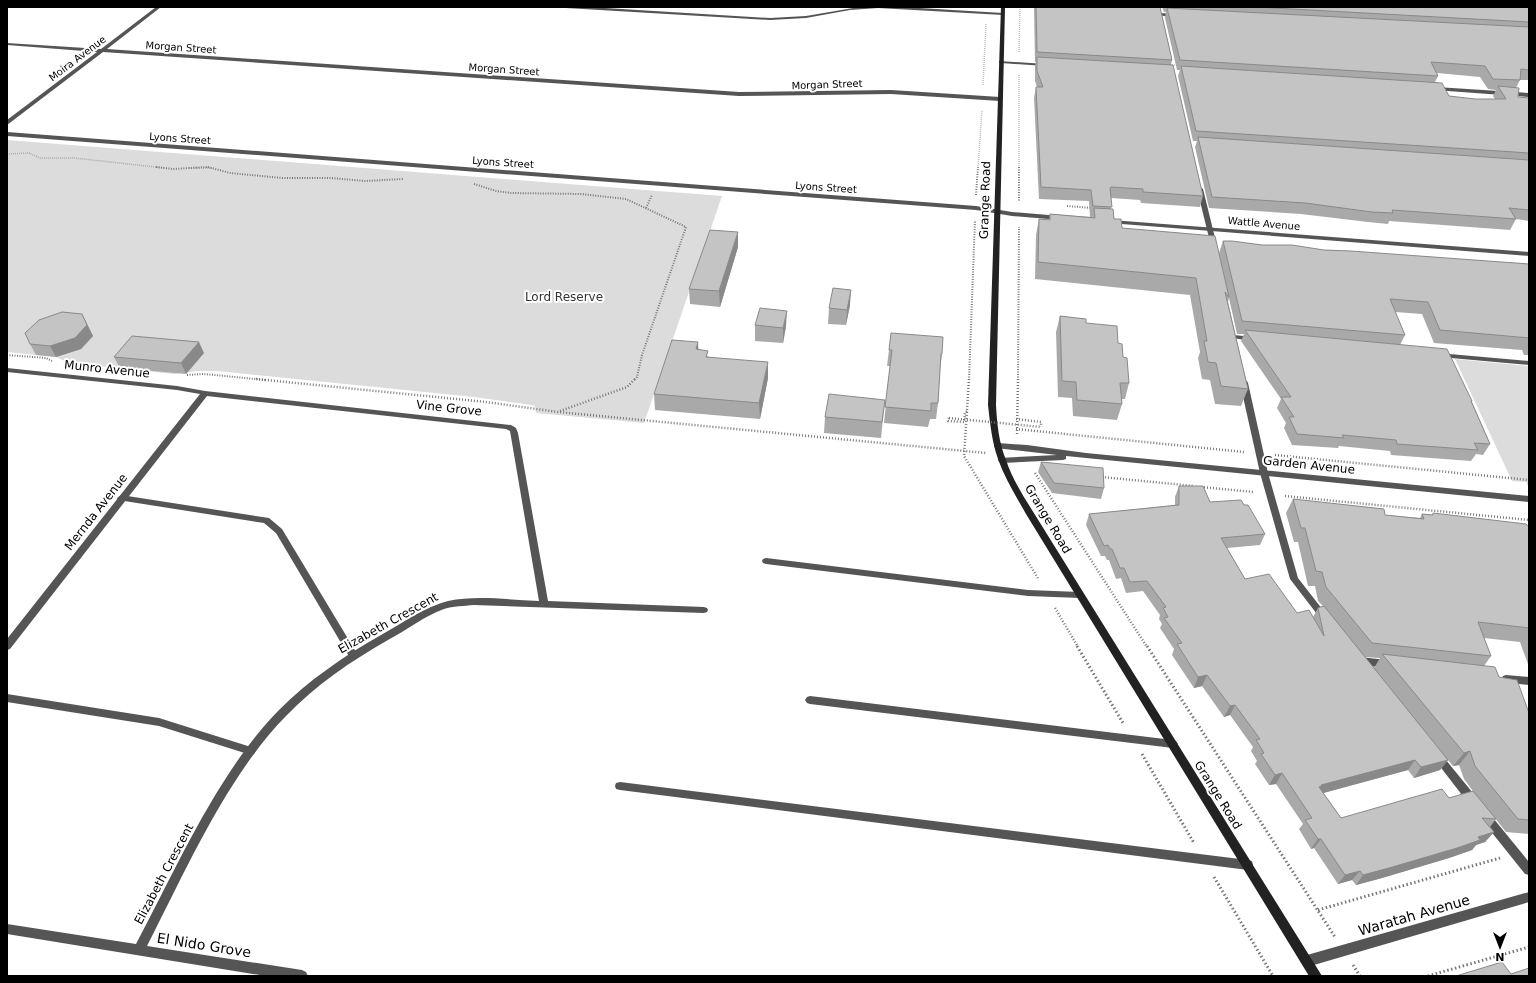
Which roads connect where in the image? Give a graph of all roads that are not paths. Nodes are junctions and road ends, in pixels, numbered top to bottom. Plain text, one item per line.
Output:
1 (158, 7) edge
2 (566, 7) edge
3 (1159, 7) edge
4 (1003, 10) edge
5 (1161, 14) junction
6 (1184, 16) edge
7 (1162, 20) edge
8 (7, 44) edge
9 (102, 51) junction
10 (1002, 62) junction
11 (1050, 65) edge
12 (1426, 89) edge
13 (1529, 95) edge
14 (1000, 99) junction
15 (7, 123) edge
16 (7, 134) edge
17 (1198, 180) edge
18 (997, 211) junction
19 (1064, 218) edge
20 (1103, 221) edge
21 (1210, 229) junction
22 (1529, 254) edge
23 (1216, 256) edge
24 (1257, 339) edge
25 (1235, 345) edge
26 (1436, 354) edge
27 (1529, 362) edge
28 (7, 370) edge
29 (1242, 376) edge
30 (205, 393) junction
31 (998, 446) junction
32 (1086, 456) junction
33 (1001, 457) junction
34 (1264, 473) junction
35 (122, 498) junction
36 (1529, 499) edge
37 (766, 561) dead end
38 (1080, 595) junction
39 (544, 605) junction
40 (704, 610) dead end
41 (1331, 626) edge
42 (7, 646) edge
43 (353, 655) junction
44 (1398, 666) edge
45 (1370, 673) edge
46 (1498, 678) edge
47 (1529, 681) edge
48 (7, 698) edge
49 (810, 700) dead end
50 (1172, 744) junction
51 (251, 751) junction
52 (1433, 752) edge
53 (620, 786) dead end
54 (1248, 866) junction
55 (1529, 870) edge
56 (1529, 897) edge
57 (7, 928) edge
58 (139, 950) junction
59 (1307, 961) junction
60 (302, 976) edge
61 (1316, 976) edge

1 - 9 street, Moira Avenue
2 - 4 street
3 - 5 street
4 - 10 main road, Grange Road
5 - 6 street
5 - 7 street
8 - 9 street, Morgan Street
9 - 14 street, Morgan Street
9 - 15 street, Moira Avenue
10 - 11 street
10 - 14 main road, Grange Road
12 - 13 street
14 - 18 main road, Grange Road
16 - 18 street, Lyons Street
17 - 21 street
18 - 19 street
18 - 31 main road, Grange Road
20 - 21 street, Wattle Avenue
21 - 22 street, Wattle Avenue
21 - 23 street
24 - 25 street
26 - 27 street
28 - 30 street, Munro Avenue
29 - 34 street
30 - 35 street, Mernda Avenue
30 - 39 street, Vine Grove
31 - 32 street, Garden Avenue
31 - 33 main road, Grange Road
32 - 33 street, Garden Avenue
32 - 34 street, Garden Avenue
33 - 38 main road, Grange Road
34 - 36 street, Garden Avenue
34 - 41 street
35 - 42 street, Mernda Avenue
35 - 43 street
37 - 38 street
38 - 50 main road, Grange Road
39 - 40 street, Elizabeth Crescent
39 - 43 street, Elizabeth Crescent
43 - 51 street, Elizabeth Crescent
44 - 45 street
46 - 47 street
48 - 51 street
49 - 50 street
50 - 54 main road, Grange Road
51 - 58 street, Elizabeth Crescent
52 - 55 street
53 - 54 street
54 - 59 main road, Grange Road
56 - 59 street, Waratah Avenue
57 - 58 street, El Nido Grove
58 - 60 street, El Nido Grove
59 - 61 main road, Grange Road

